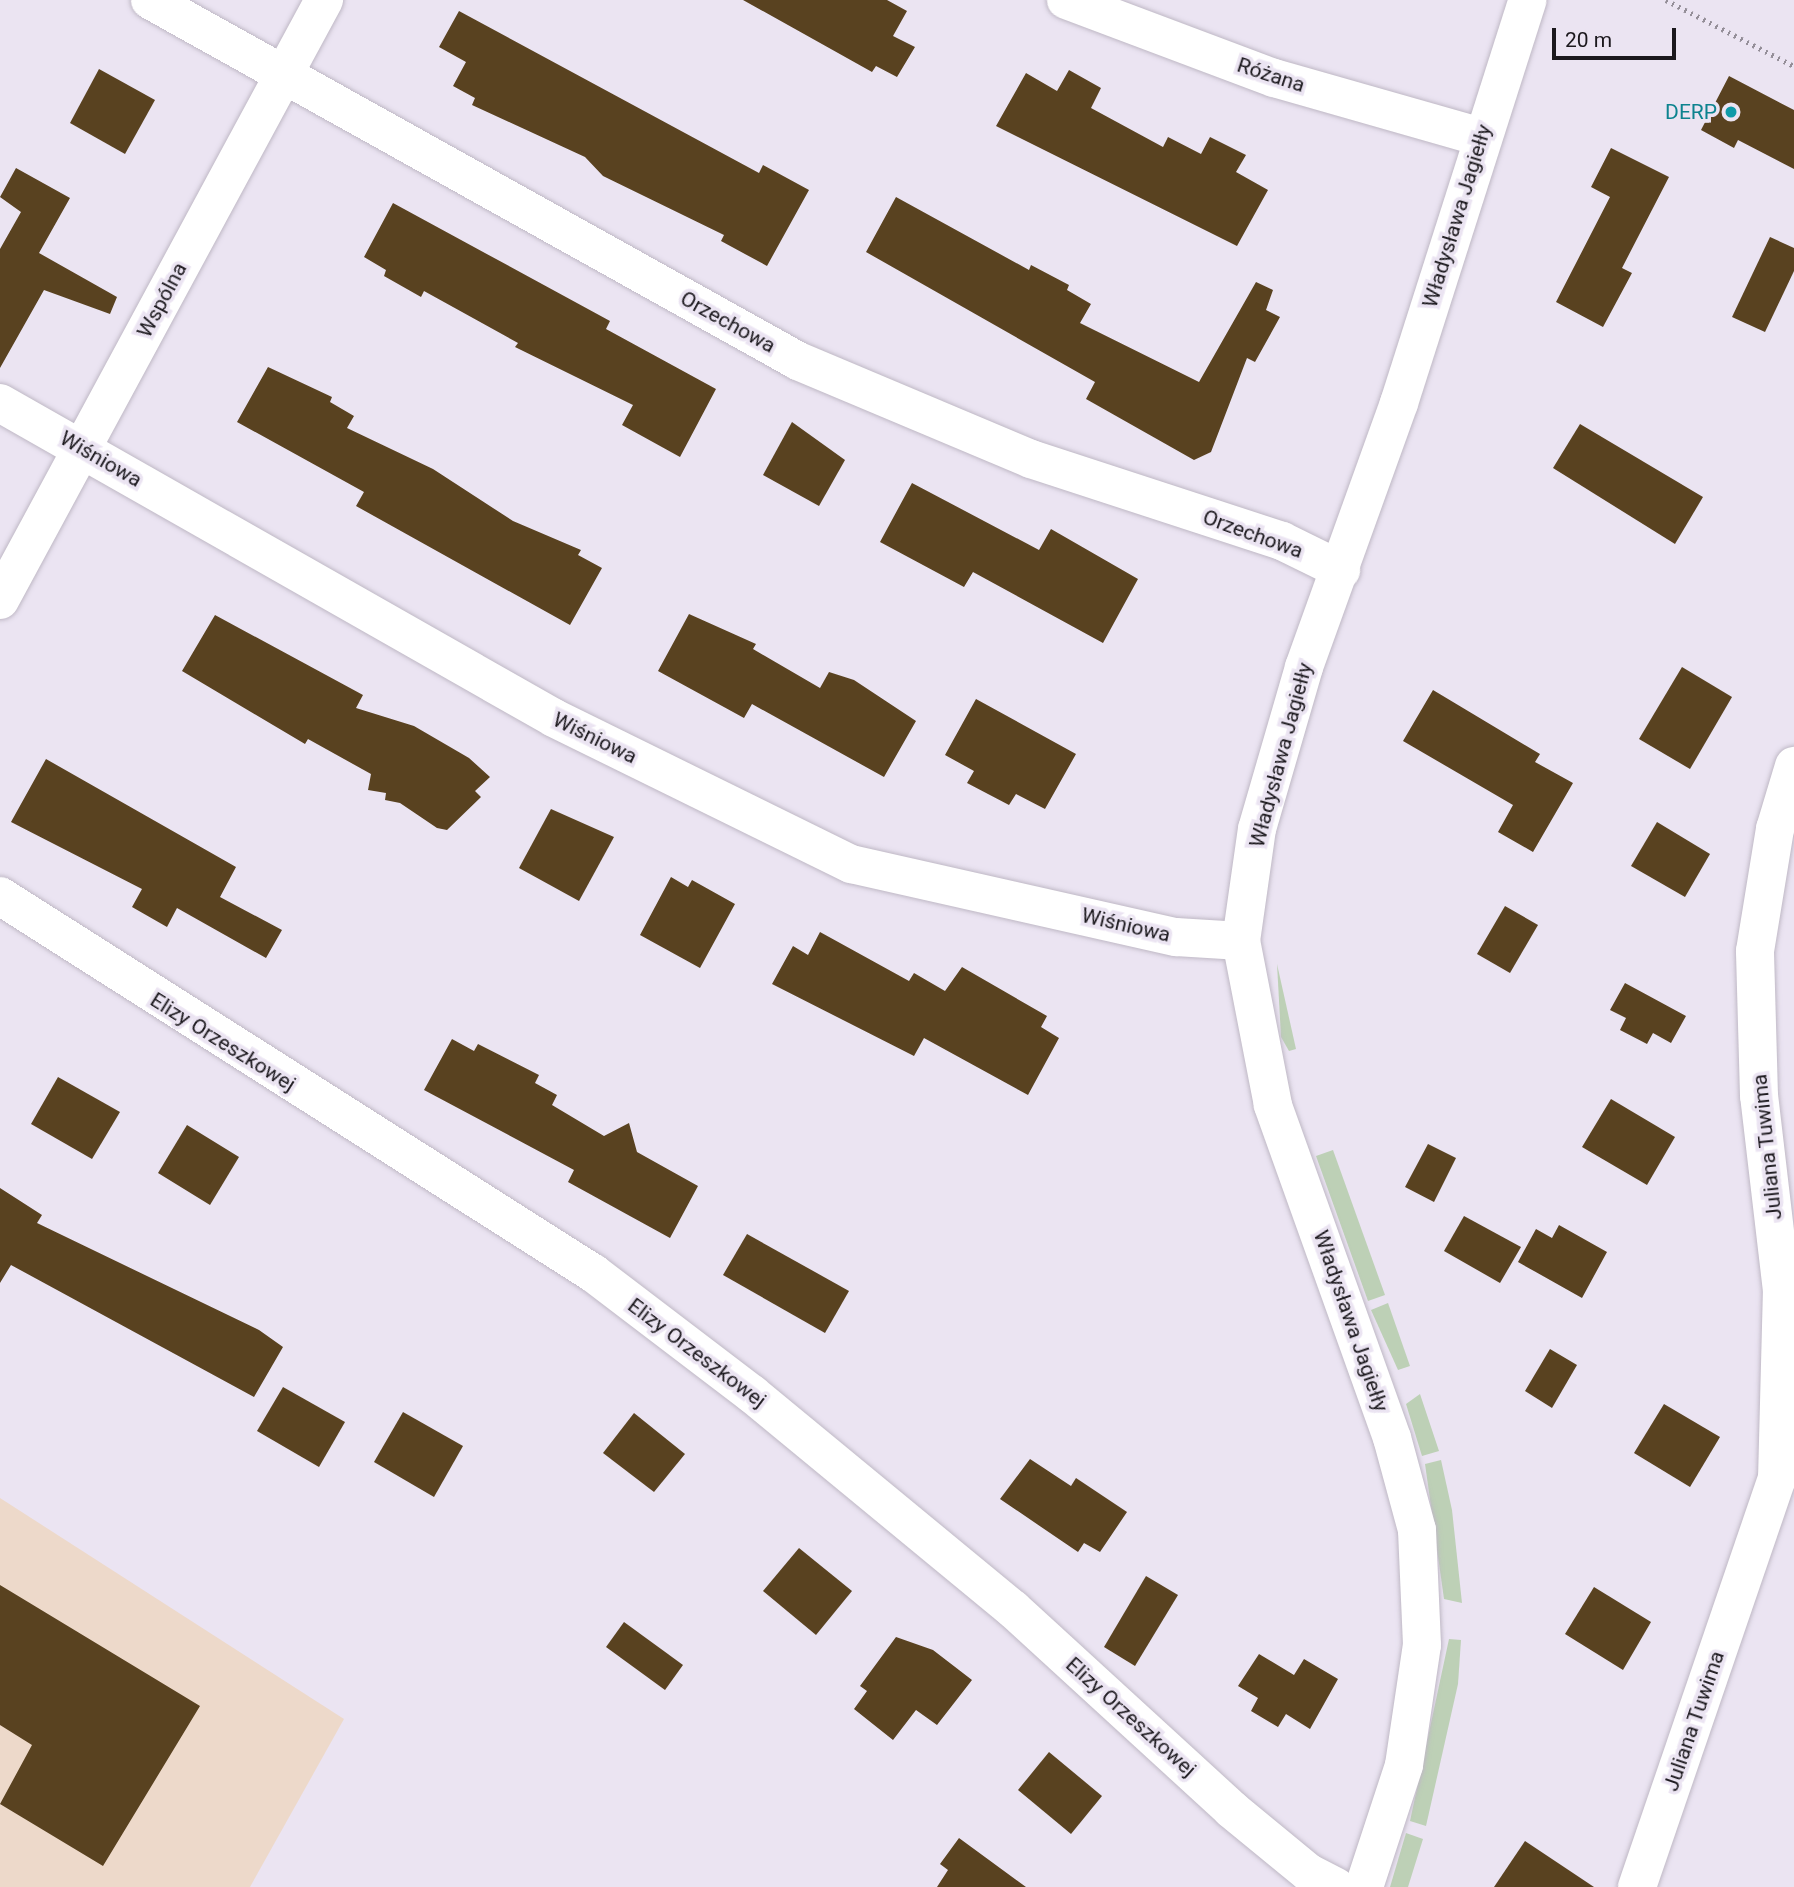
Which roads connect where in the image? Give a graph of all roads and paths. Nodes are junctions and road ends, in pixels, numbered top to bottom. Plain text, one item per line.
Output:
1 (150, 0) edge
2 (324, 0) edge
3 (1066, 0) edge
4 (1528, 0) edge
5 (1666, 0) edge
6 (1794, 66) edge
7 (282, 75) junction
8 (1480, 136) junction
9 (0, 403) edge
10 (82, 448) junction
11 (1340, 569) junction
12 (0, 600) edge
13 (1794, 766) edge
14 (0, 896) edge
15 (1241, 941) junction
16 (1336, 1887) edge
17 (1364, 1887) edge
18 (1637, 1887) edge

1 - 7 street, Orzechowa
2 - 7 street, Wspólna
3 - 8 street, Różana
4 - 8 street, Władysława Jagiełły
5 - 6 path
7 - 10 street, Wspólna
7 - 11 street, Orzechowa
8 - 11 street, Władysława Jagiełły
9 - 10 street, Wiśniowa
10 - 12 street, Wspólna
10 - 15 street, Wiśniowa
11 - 15 street, Władysława Jagiełły
13 - 18 street, Juliana Tuwima
14 - 16 street, Elizy Orzeszkowej
15 - 17 street, Władysława Jagiełły

